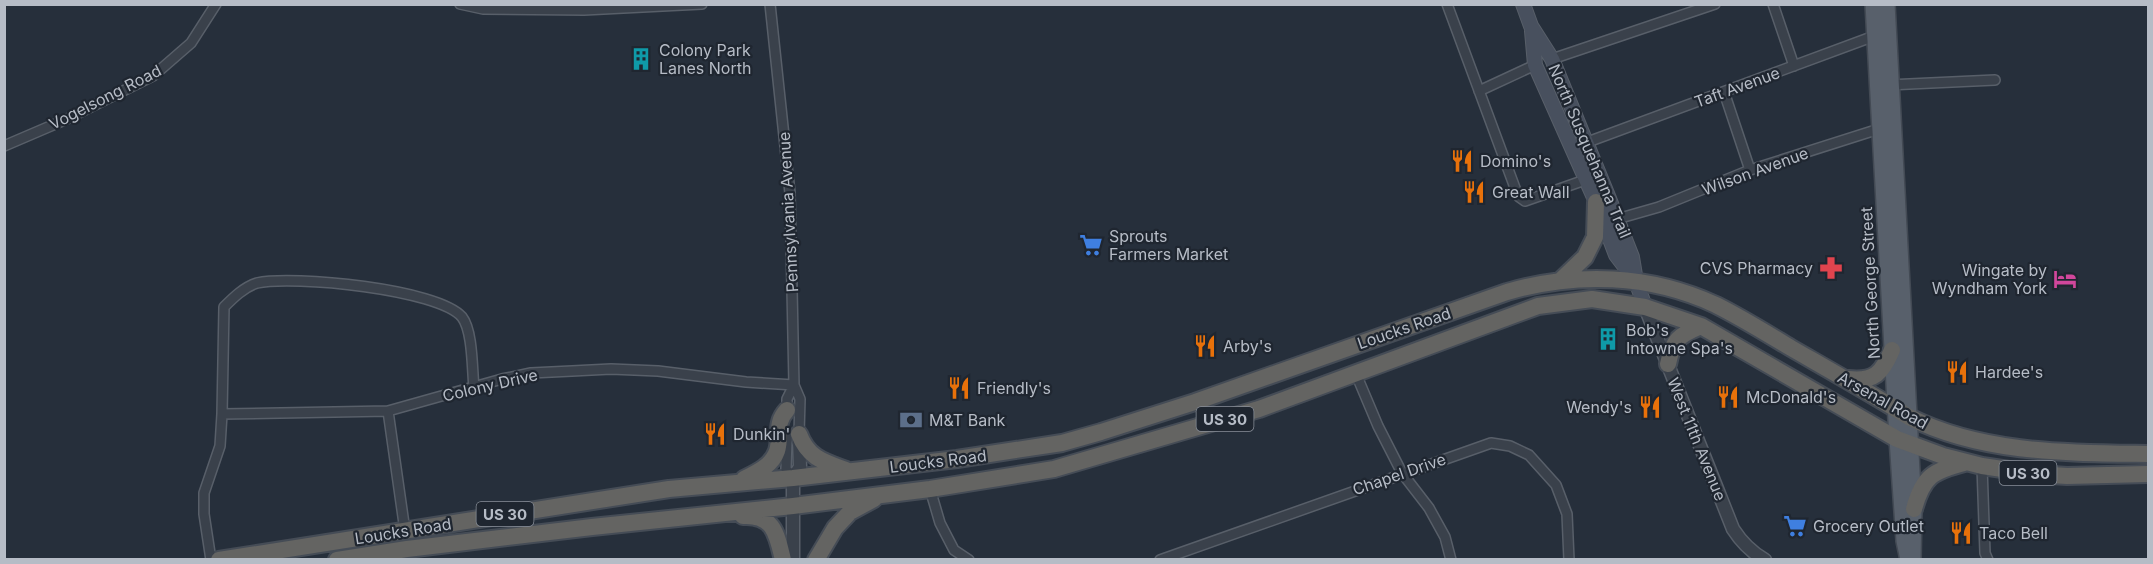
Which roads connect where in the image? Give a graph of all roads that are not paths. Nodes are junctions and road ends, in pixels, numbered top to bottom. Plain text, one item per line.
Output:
1 (216, 4) edge
2 (460, 4) edge
3 (702, 4) edge
4 (770, 4) edge
5 (1447, 4) edge
6 (1523, 4) edge
7 (1715, 4) edge
8 (1773, 4) edge
9 (1873, 4) edge
10 (1887, 4) edge
11 (1531, 26) junction
12 (1881, 34) junction
13 (1552, 59) junction
14 (1535, 65) junction
15 (1794, 66) junction
16 (1995, 80) dead end
17 (1884, 86) junction
18 (1479, 91) junction
19 (1724, 92) junction
20 (1886, 128) junction
21 (1585, 143) junction
22 (4, 146) edge
23 (1750, 170) junction
24 (1585, 180) junction
25 (1596, 202) junction
26 (1617, 219) junction
27 (1560, 280) junction
28 (1636, 281) junction
29 (1645, 307) junction
30 (1701, 326) junction
31 (1892, 350) junction
32 (1668, 364) junction
33 (1356, 374) junction
34 (1844, 378) junction
35 (794, 385) junction
36 (474, 388) junction
37 (787, 410) junction
38 (388, 411) junction
39 (1902, 413) junction
40 (222, 414) junction
41 (799, 434) junction
42 (1904, 442) junction
43 (2148, 454) edge
44 (1975, 464) junction
45 (850, 471) junction
46 (1402, 473) junction
47 (2148, 474) edge
48 (793, 478) junction
49 (738, 482) junction
50 (930, 489) junction
51 (883, 494) junction
52 (793, 506) junction
53 (1914, 509) junction
54 (704, 515) junction
55 (405, 531) junction
56 (408, 554) edge
57 (210, 560) edge
58 (219, 560) edge
59 (337, 560) edge
60 (783, 560) edge
61 (793, 560) edge
62 (816, 560) edge
63 (969, 560) edge
64 (1160, 560) edge
65 (1451, 560) edge
66 (1569, 560) edge
67 (1765, 560) edge
68 (1908, 560) edge
69 (1913, 560) edge
70 (1988, 560) edge

1 - 22 street, Vogelsong Road
2 - 3 street
4 - 35 street, Pennsylvania Avenue
5 - 18 street
6 - 11 main road, North Susquehanna Trail
7 - 13 street
8 - 15 street
9 - 12 main road, North George Street
10 - 12 main road, North George Street
11 - 13 main road, North Susquehanna Trail
11 - 14 main road, North Susquehanna Trail
12 - 15 street, Taft Avenue
12 - 17 main road, North George Street
13 - 21 main road, North Susquehanna Trail
14 - 18 street
14 - 24 main road, North Susquehanna Trail
15 - 19 street, Taft Avenue
16 - 17 street
17 - 20 main road, North George Street
18 - 24 street
19 - 21 street, Taft Avenue
19 - 23 street
20 - 23 street, Wilson Avenue
20 - 31 main road, North George Street
20 - 39 main road, North George Street
21 - 26 main road, North Susquehanna Trail
23 - 26 street, Wilson Avenue
24 - 25 main road, North Susquehanna Trail
25 - 27 highway
25 - 28 main road, North Susquehanna Trail
26 - 28 main road, North Susquehanna Trail
27 - 28 highway, Loucks Road / US 30
27 - 45 highway, Loucks Road / US 30
28 - 29 main road, North Susquehanna Trail
28 - 34 highway, Arsenal Road / US 30
29 - 30 highway, Arsenal Road / US 30
29 - 32 street, West 11th Avenue
29 - 33 highway, Loucks Road / US 30
30 - 32 highway
30 - 42 highway, Arsenal Road / US 30
31 - 34 highway
31 - 39 main road, North George Street
32 - 67 street, West 11th Avenue
33 - 46 street
33 - 50 highway, Loucks Road / US 30
34 - 39 highway, Arsenal Road / US 30
35 - 36 street, Colony Drive
35 - 37 street, Pennsylvania Avenue
35 - 41 street, Pennsylvania Avenue
36 - 38 street, Colony Drive
36 - 40 street
37 - 48 street, Pennsylvania Avenue
37 - 49 highway
38 - 40 street, Colony Drive
38 - 55 street
39 - 42 main road, North George Street
39 - 43 highway, Arsenal Road / US 30
40 - 57 street
41 - 45 highway
41 - 48 street, Pennsylvania Avenue
42 - 44 highway, Arsenal Road / US 30
42 - 53 main road, North George Street
42 - 68 main road, North George Street
44 - 47 highway, Arsenal Road / US 30
44 - 53 highway
44 - 70 street
45 - 48 highway, Loucks Road / US 30
46 - 64 street, Chapel Drive
46 - 65 street
46 - 66 street, Chapel Drive
48 - 49 highway, Loucks Road / US 30
48 - 52 street, Pennsylvania Avenue
49 - 55 highway, Loucks Road / US 30
50 - 51 highway, Loucks Road / US 30
50 - 63 street
51 - 52 highway, Loucks Road / US 30
51 - 62 highway
52 - 54 highway, Loucks Road / US 30
52 - 61 street, Pennsylvania Avenue
53 - 69 main road, North George Street
54 - 56 highway, Loucks Road / US 30
54 - 60 highway
55 - 58 highway, Loucks Road / US 30
56 - 59 highway, Loucks Road / US 30

